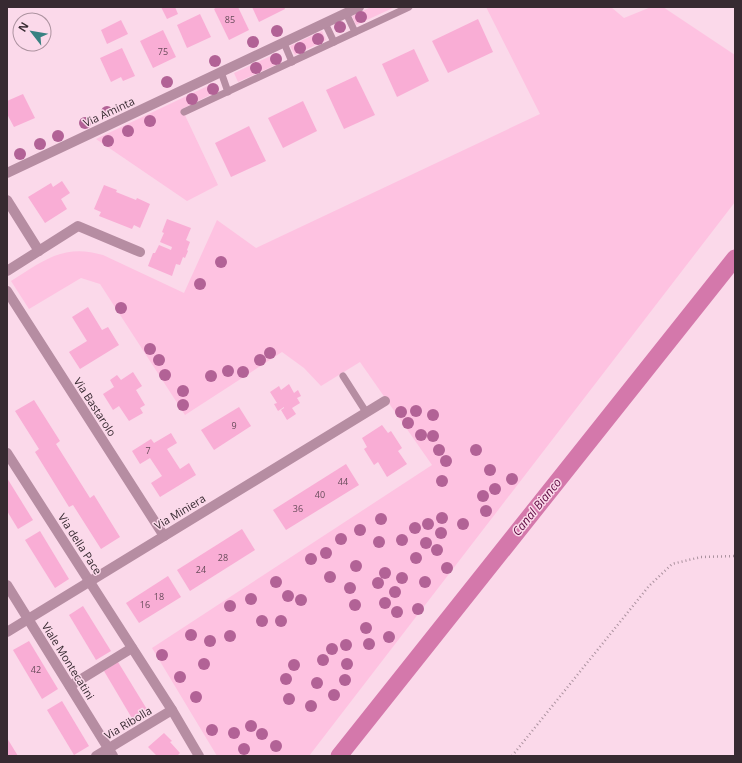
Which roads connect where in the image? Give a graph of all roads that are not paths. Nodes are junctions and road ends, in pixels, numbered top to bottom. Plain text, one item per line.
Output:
1 (360, 7) edge
2 (409, 7) edge
3 (346, 13) junction
4 (325, 23) junction
5 (355, 32) junction
6 (334, 42) junction
7 (284, 43) junction
8 (292, 62) junction
9 (221, 72) junction
10 (228, 92) junction
11 (184, 112) dead end
12 (7, 173) edge
13 (7, 200) edge
14 (39, 251) junction
15 (140, 252) dead end
16 (7, 271) edge
17 (7, 291) edge
18 (343, 376) dead end
19 (385, 401) dead end
20 (366, 412) junction
21 (7, 453) edge
22 (164, 536) junction
23 (90, 582) junction
24 (7, 586) edge
25 (28, 619) junction
26 (7, 632) edge
27 (132, 648) junction
28 (70, 686) junction
29 (172, 710) junction
30 (111, 752) edge
31 (96, 756) edge
32 (198, 756) edge

1 - 3 street, Via Aminta
2 - 5 lane
3 - 4 street, Via Aminta
3 - 5 lane
4 - 6 lane
4 - 7 street, Via Aminta
5 - 6 lane
6 - 8 lane
7 - 8 lane
7 - 9 street, Via Aminta
8 - 10 lane
9 - 10 lane
9 - 12 street, Via Aminta
10 - 11 lane
13 - 14 street
14 - 15 street
14 - 16 street
17 - 22 street, Via Bastarolo
18 - 20 lane
19 - 20 street, Via Miniera
20 - 22 street, Via Miniera
21 - 23 street, Via della Pace
22 - 23 street, Via Miniera
23 - 25 street, Via Miniera
23 - 27 street, Via della Pace
24 - 25 street, Viale Montecatini
25 - 26 street, Via Miniera
25 - 28 street, Viale Montecatini
27 - 28 street
27 - 29 street, Via della Pace
28 - 30 street, Viale Montecatini
29 - 30 street, Via Ribolla
29 - 32 street, Via della Pace
30 - 31 street, Via Ribolla

